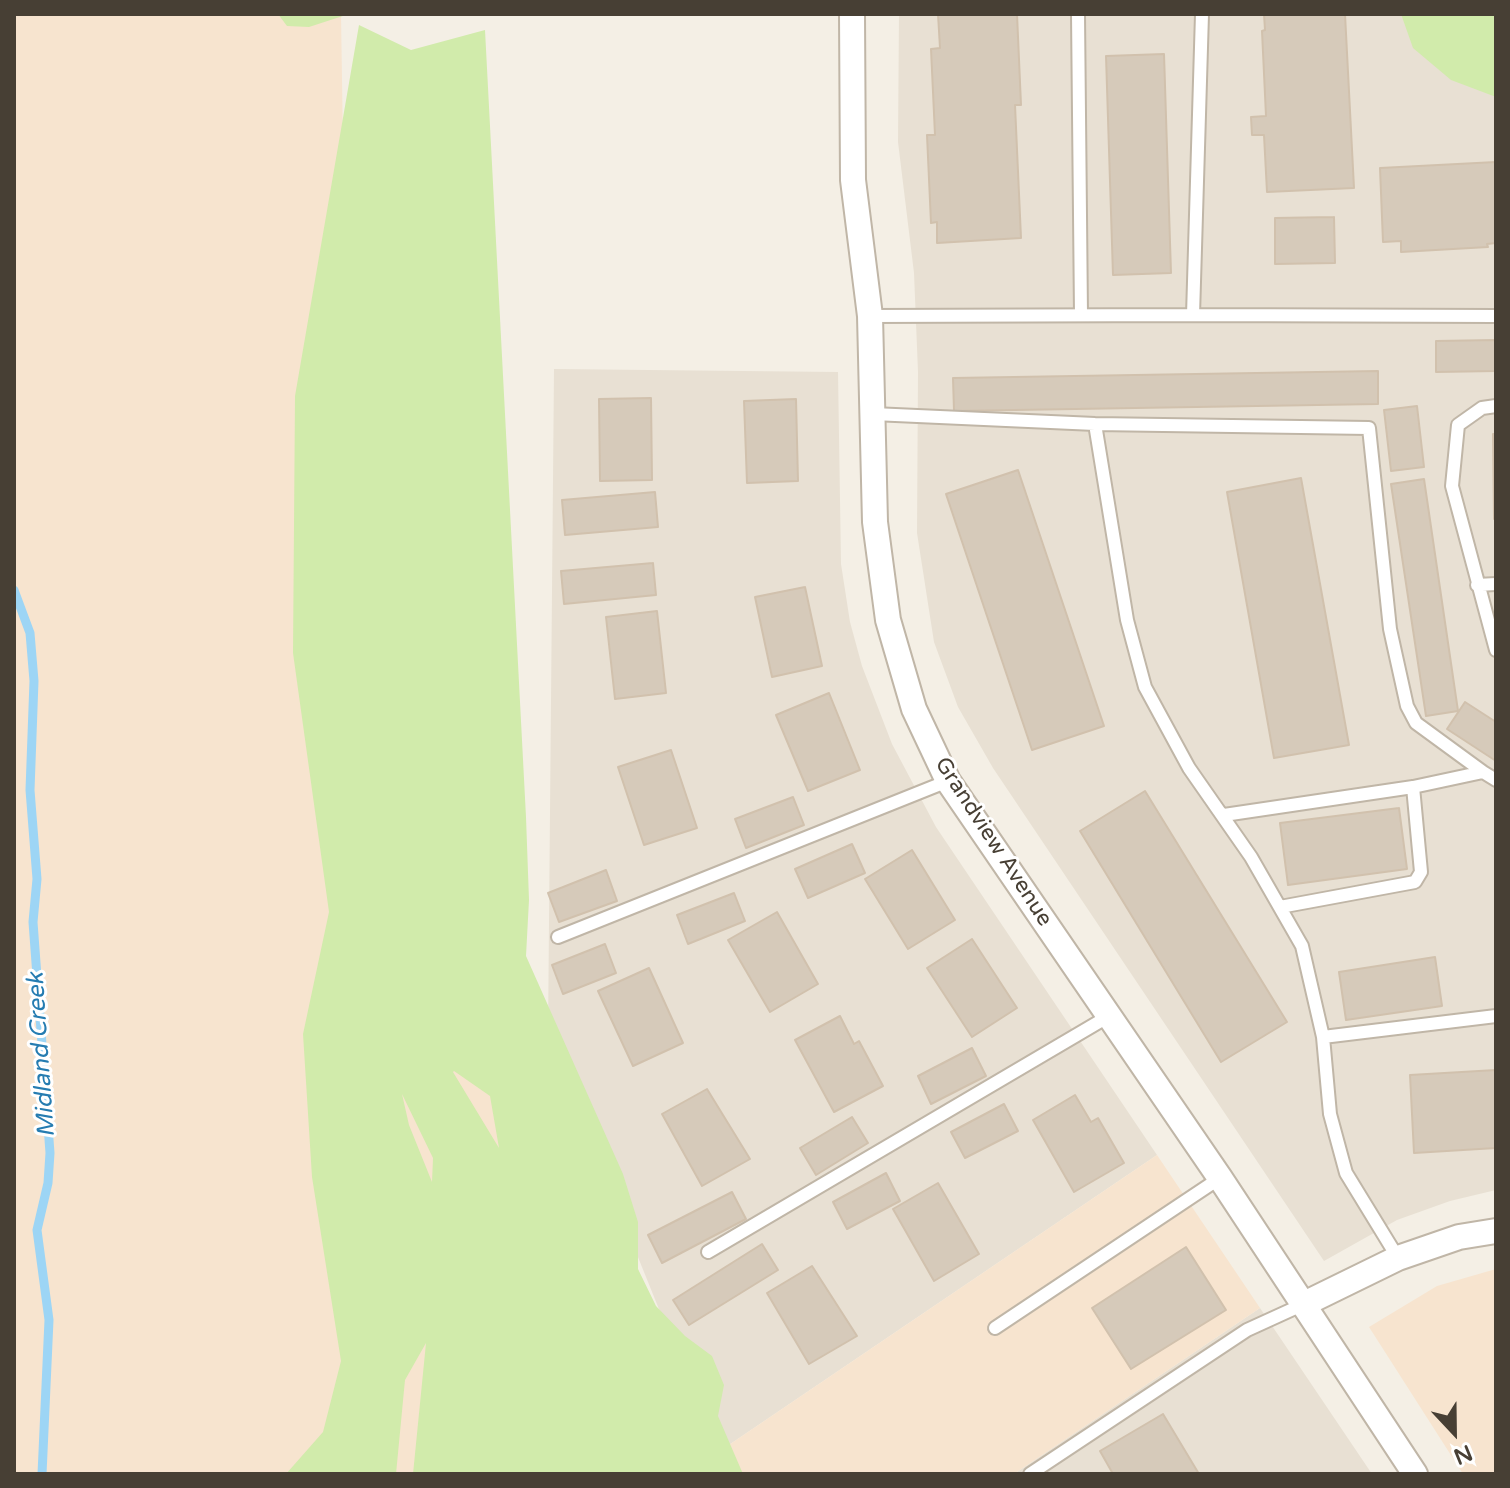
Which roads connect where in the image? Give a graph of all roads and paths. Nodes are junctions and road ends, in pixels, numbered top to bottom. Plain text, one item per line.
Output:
1 (852, 14) edge
2 (1078, 14) edge
3 (1202, 14) edge
4 (1081, 315) junction
5 (1193, 315) junction
6 (870, 316) junction
7 (1496, 316) edge
8 (1496, 406) edge
9 (873, 414) junction
10 (1095, 424) junction
11 (1496, 584) edge
12 (1477, 585) junction
13 (1496, 650) edge
14 (1483, 772) junction
15 (1496, 780) edge
16 (948, 781) junction
17 (1413, 787) junction
18 (1224, 815) junction
19 (1280, 907) junction
20 (558, 937) dead end
21 (1109, 1016) junction
22 (1496, 1016) edge
23 (1323, 1037) junction
24 (1220, 1178) junction
25 (1496, 1231) edge
26 (708, 1252) dead end
27 (1398, 1258) junction
28 (1304, 1304) junction
29 (995, 1328) dead end
30 (1030, 1474) edge
31 (1415, 1474) edge

1 - 6 street, Grandview Avenue
2 - 4 lane
3 - 5 lane
4 - 5 lane
4 - 6 lane
5 - 7 lane
6 - 9 street, Grandview Avenue
8 - 12 lane
9 - 10 lane
9 - 16 street, Grandview Avenue
10 - 14 lane
10 - 18 lane
11 - 12 lane
12 - 13 lane
14 - 15 lane
14 - 17 lane
16 - 20 lane
16 - 21 street, Grandview Avenue
17 - 18 lane
17 - 19 lane
18 - 19 lane
19 - 23 lane
21 - 24 street, Grandview Avenue
21 - 26 lane
22 - 23 lane
23 - 27 lane
24 - 28 street, Grandview Avenue
24 - 29 lane
25 - 27 street
27 - 28 street
28 - 30 lane
28 - 31 street, Grandview Avenue

